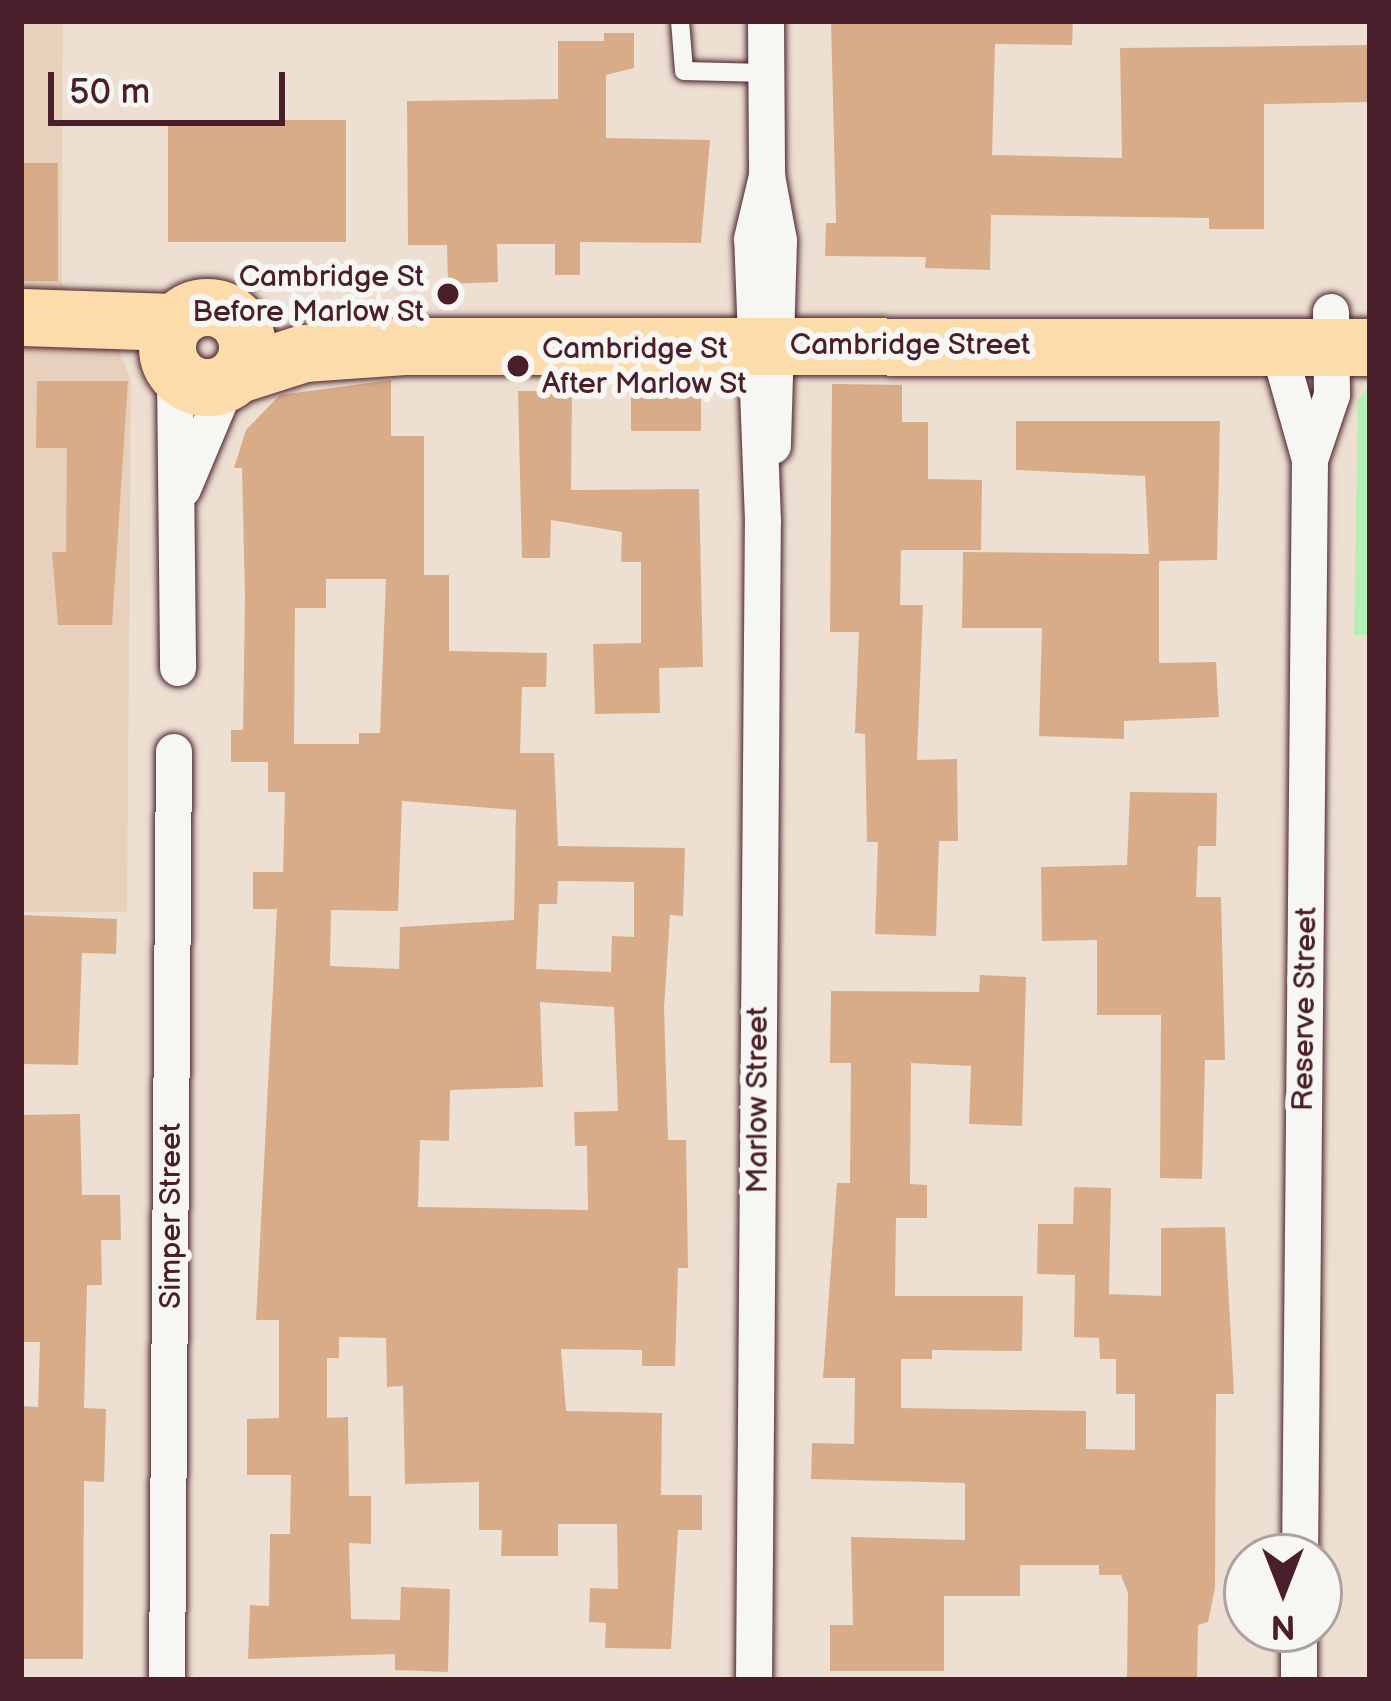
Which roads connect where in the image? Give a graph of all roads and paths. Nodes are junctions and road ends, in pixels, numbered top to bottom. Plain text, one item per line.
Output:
1 (680, 21) edge
2 (766, 21) edge
3 (766, 74) junction
4 (21, 317) edge
5 (766, 327) junction
6 (1336, 333) edge
7 (21, 351) edge
8 (205, 358) junction
9 (1310, 460) junction
10 (183, 489) junction
11 (178, 668) dead end
12 (174, 752) dead end
13 (1300, 1533) edge
14 (167, 1680) edge
15 (754, 1680) edge

1 - 3 lane
2 - 3 street, Marlow Street
3 - 5 street, Marlow Street
4 - 8 main road, Cambridge Street
5 - 6 main road, Cambridge Street
5 - 8 main road, Cambridge Street
5 - 15 street, Marlow Street
6 - 9 street, Reserve Street
6 - 9 street, Reserve Street
7 - 8 main road, Cambridge Street
8 - 10 street
8 - 10 street
9 - 13 street, Reserve Street
10 - 11 street
12 - 14 street, Simper Street

